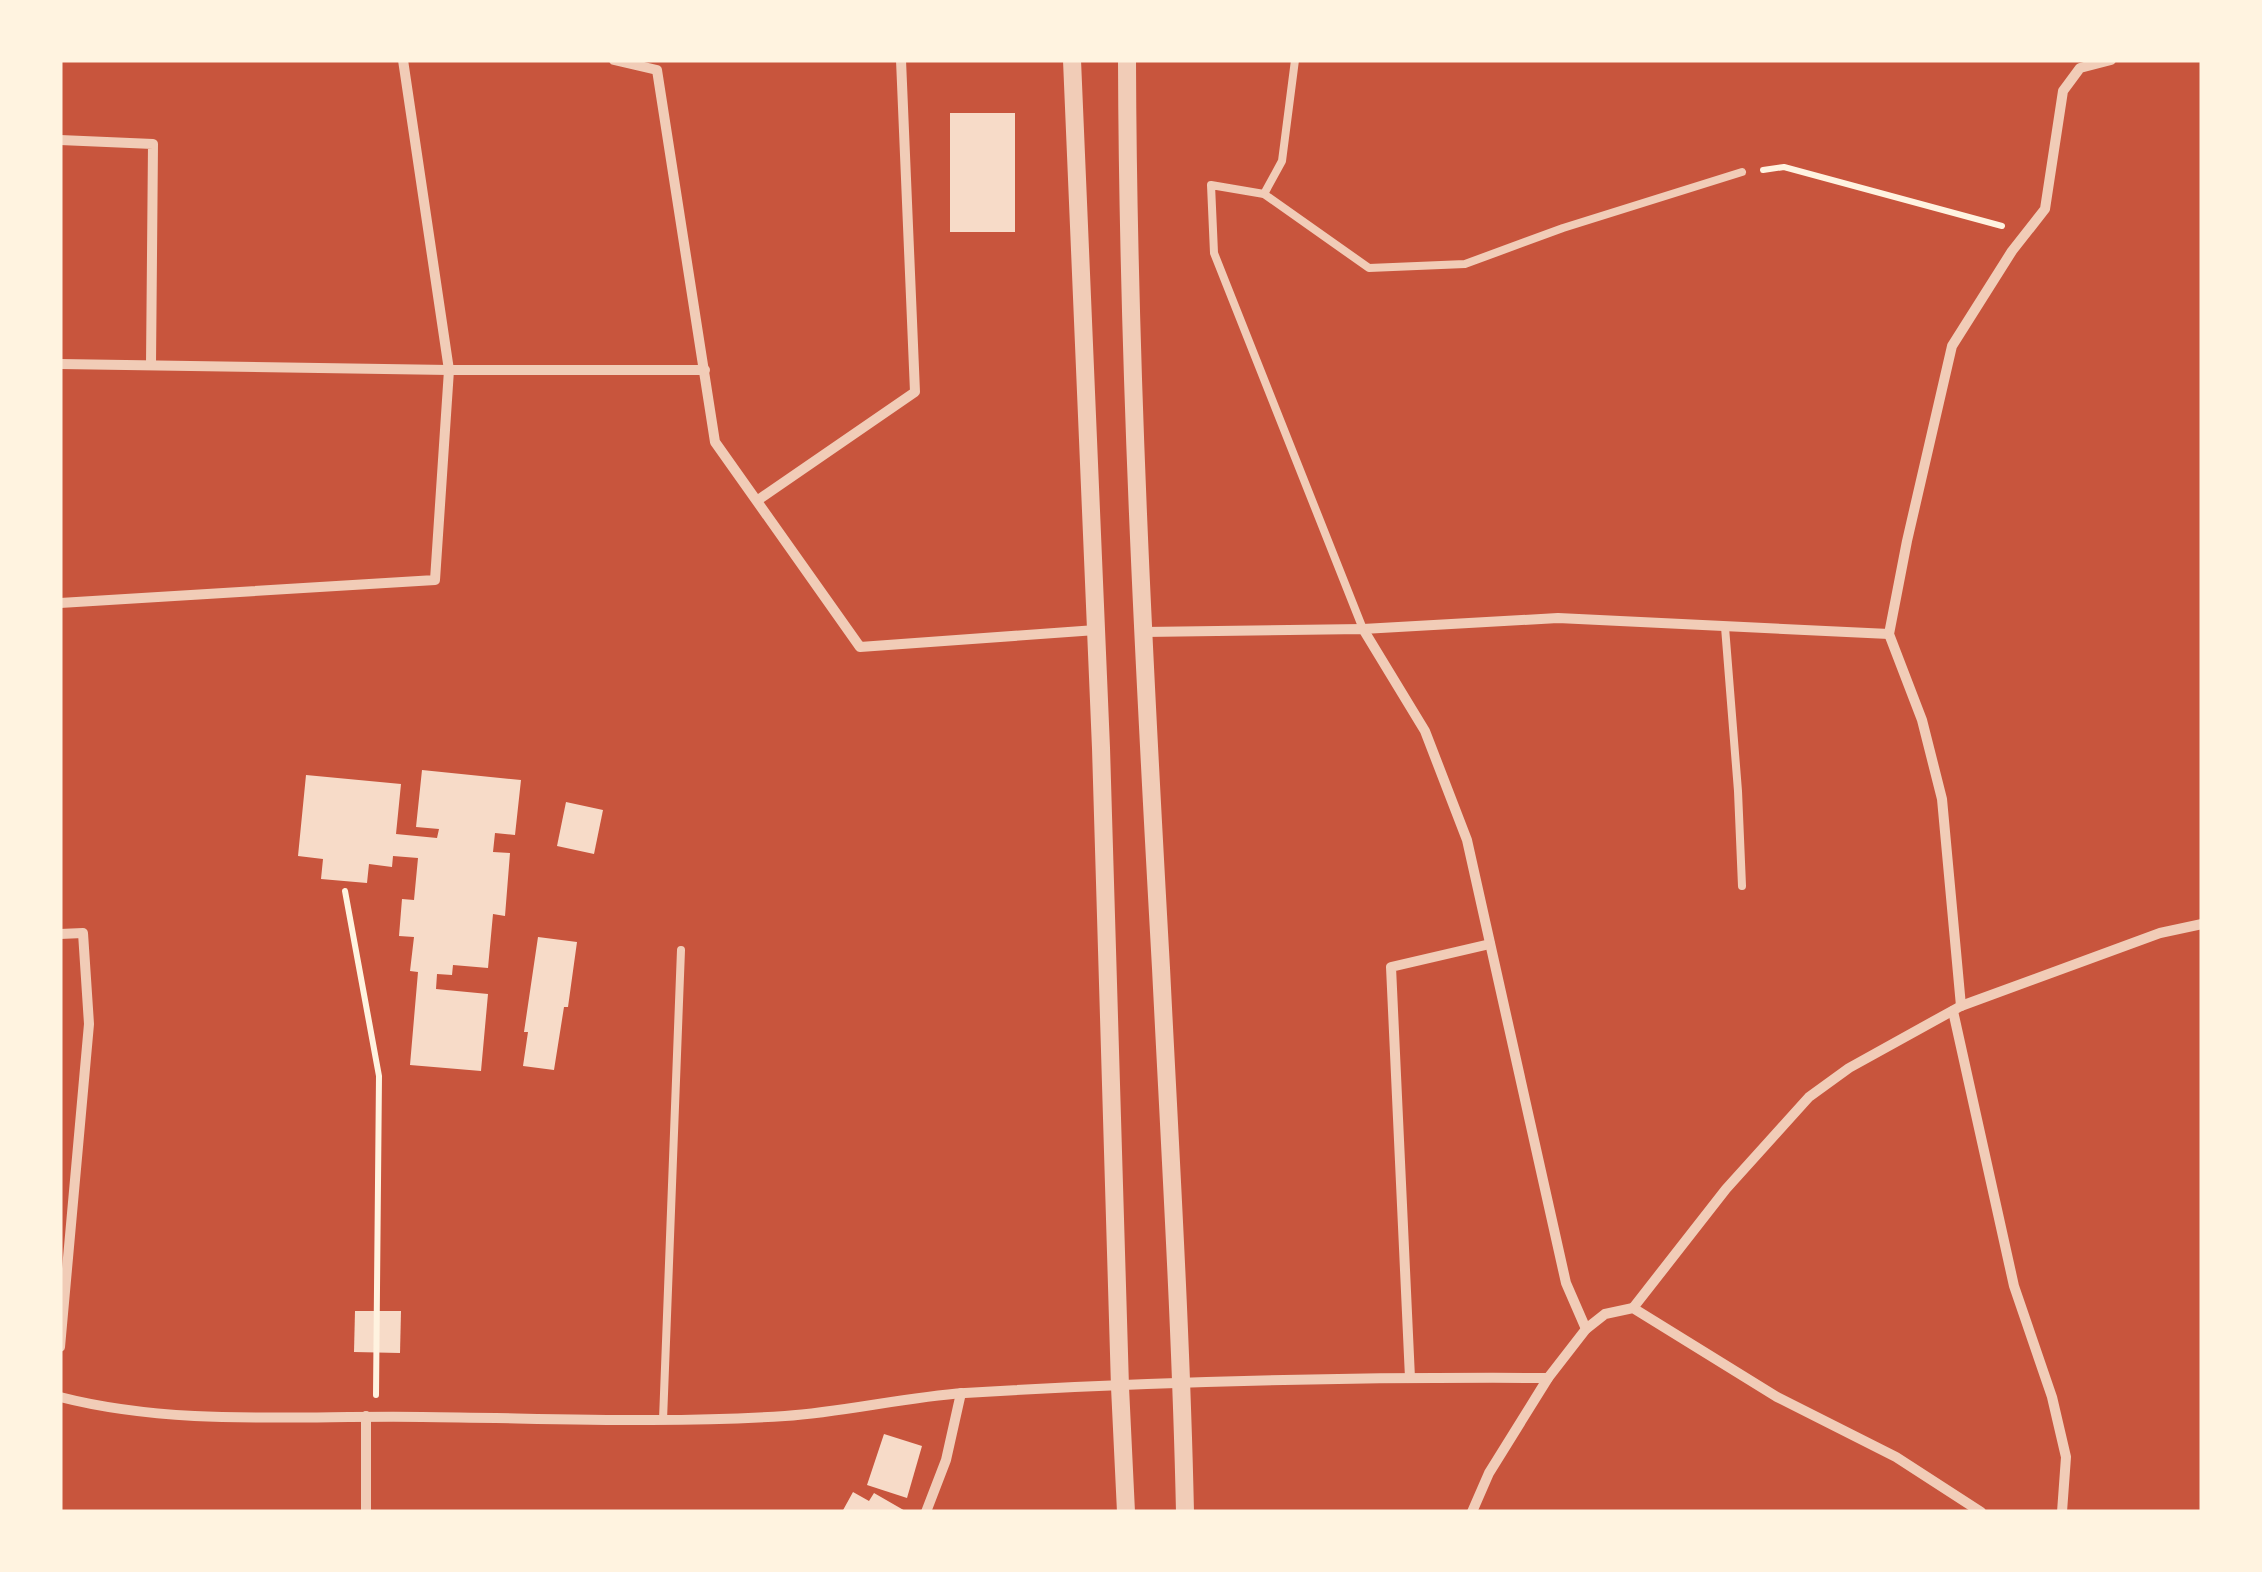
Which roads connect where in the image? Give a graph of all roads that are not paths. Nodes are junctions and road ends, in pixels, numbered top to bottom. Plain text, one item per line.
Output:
1 (403, 60) edge
2 (614, 60) edge
3 (902, 60) edge
4 (1072, 60) edge
5 (1127, 60) edge
6 (1295, 60) edge
7 (2110, 60) edge
8 (60, 140) edge
9 (1742, 172) road end
10 (1264, 194) junction
11 (60, 364) edge
12 (151, 365) junction
13 (449, 370) junction
14 (705, 370) junction
15 (758, 500) junction
16 (60, 603) edge
17 (1725, 627) junction
18 (1364, 629) junction
19 (1096, 630) junction
20 (1144, 632) junction
21 (1890, 634) junction
22 (1742, 886) dead end
23 (2202, 924) edge
24 (60, 934) edge
25 (1490, 944) junction
26 (681, 950) dead end
27 (1957, 1008) junction
28 (1633, 1308) junction
29 (1586, 1329) junction
30 (60, 1346) edge
31 (1410, 1378) junction
32 (1548, 1378) junction
33 (1182, 1384) junction
34 (1120, 1386) junction
35 (961, 1394) junction
36 (60, 1397) edge
37 (371, 1416) junction
38 (663, 1420) junction
39 (366, 1512) edge
40 (926, 1512) edge
41 (1126, 1512) edge
42 (1185, 1512) edge
43 (1472, 1512) edge
44 (1982, 1512) edge
45 (2062, 1512) edge

1 - 13 street
2 - 14 street
3 - 15 street
4 - 19 street
5 - 20 street
6 - 10 lane
7 - 21 street
8 - 12 street
9 - 10 lane
10 - 18 lane
11 - 12 street
12 - 13 street
13 - 14 street
13 - 16 street
14 - 15 street
15 - 19 street
17 - 18 street
17 - 21 street
17 - 22 lane
18 - 20 street
18 - 25 street
19 - 34 street
20 - 33 street
21 - 27 street
23 - 27 street
24 - 30 street
25 - 29 street
25 - 31 street
26 - 38 lane
27 - 28 street
27 - 45 street
28 - 29 street
28 - 44 street
29 - 32 street
31 - 32 street
31 - 33 street
32 - 43 street
33 - 34 street
33 - 42 street
34 - 35 street
34 - 41 street
35 - 38 street
35 - 40 street
36 - 37 street
37 - 38 street
37 - 39 street

